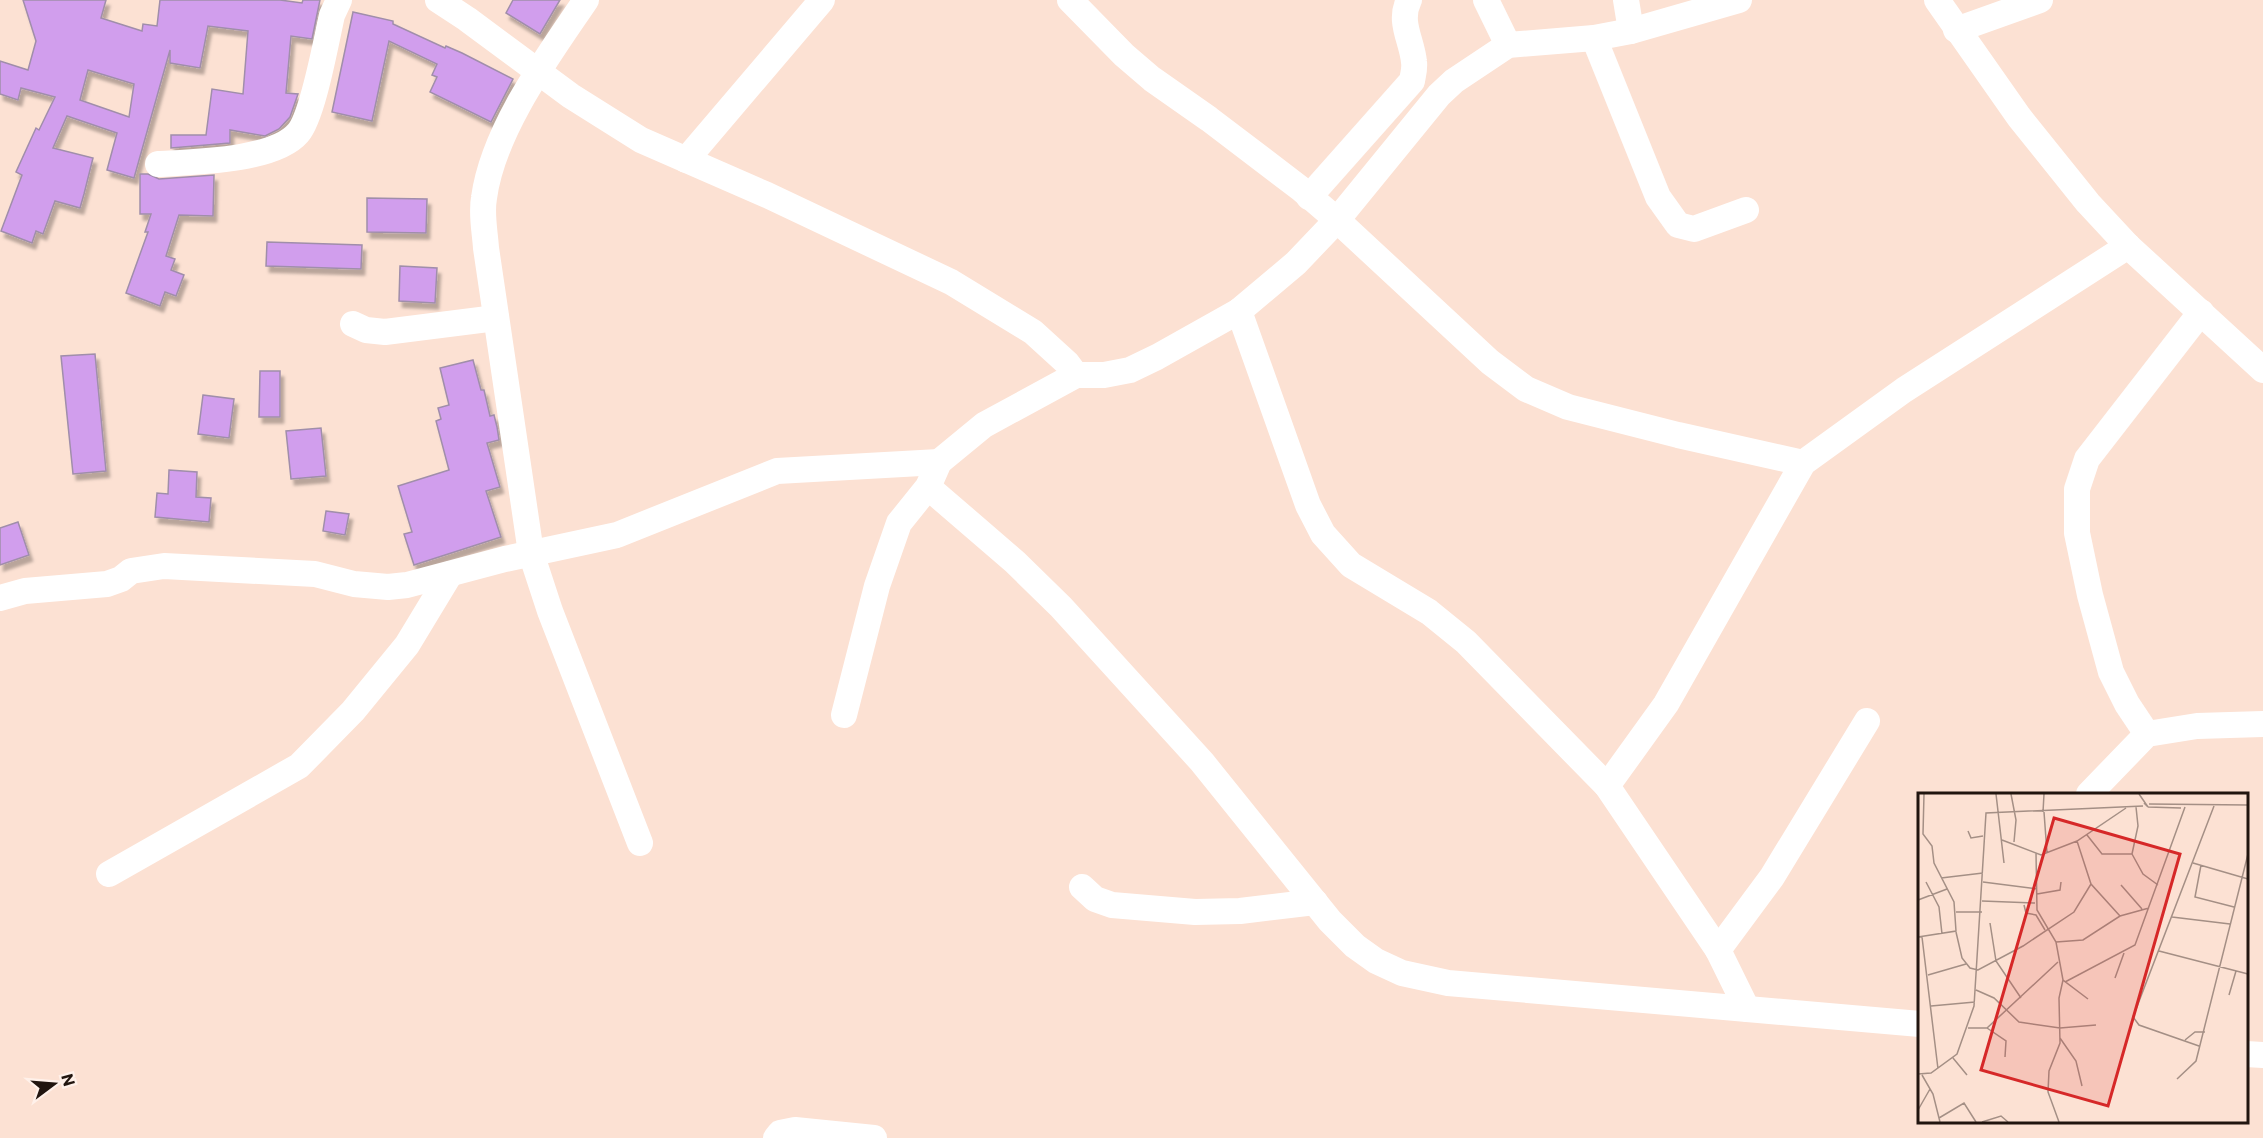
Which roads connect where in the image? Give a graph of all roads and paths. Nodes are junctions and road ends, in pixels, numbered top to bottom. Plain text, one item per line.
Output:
1 (339, 0) edge
2 (438, 0) edge
3 (586, 0) edge
4 (822, 0) edge
5 (1070, 0) edge
6 (1409, 0) edge
7 (1486, 0) edge
8 (1626, 0) edge
9 (1738, 0) edge
10 (1937, 0) edge
11 (2040, 0) edge
12 (1956, 30) junction
13 (1631, 31) junction
14 (1594, 38) junction
15 (1508, 45) junction
16 (538, 71) junction
17 (686, 160) junction
18 (158, 164) dead end
19 (1309, 196) junction
20 (1746, 210) dead end
21 (1337, 220) junction
22 (2128, 246) junction
23 (1239, 311) junction
24 (2201, 312) junction
25 (496, 318) junction
26 (353, 324) dead end
27 (2263, 370) edge
28 (1076, 375) junction
29 (939, 462) junction
30 (1803, 463) junction
31 (928, 487) junction
32 (531, 553) junction
33 (450, 574) junction
34 (0, 598) edge
35 (844, 715) dead end
36 (1867, 721) dead end
37 (2263, 724) edge
38 (2147, 734) junction
39 (1607, 786) junction
40 (2091, 793) edge
41 (640, 843) dead end
42 (109, 874) dead end
43 (1082, 887) dead end
44 (1315, 902) junction
45 (1718, 950) junction
46 (1747, 1010) junction
47 (1918, 1024) edge
48 (2248, 1054) edge
49 (2263, 1055) edge
50 (776, 1138) edge
51 (874, 1138) edge

1 - 18 street
2 - 16 street
3 - 16 street
4 - 17 street
5 - 19 street
6 - 19 street
7 - 15 street
8 - 13 street
9 - 13 street
10 - 12 street
11 - 12 street
12 - 22 street
13 - 14 street
14 - 15 street
14 - 20 street
15 - 21 street
16 - 17 street
16 - 25 street
17 - 28 street
19 - 21 street
21 - 23 street
21 - 30 street
22 - 24 street
22 - 30 street
23 - 28 street
23 - 39 street
24 - 27 street
24 - 38 street
25 - 26 street
25 - 32 street
28 - 29 street
29 - 31 street
29 - 32 street
30 - 39 street
31 - 35 street
31 - 44 street
32 - 33 street
32 - 41 street
33 - 34 street
33 - 42 street
36 - 45 street
37 - 38 street
38 - 40 street
39 - 45 street
43 - 44 street
44 - 46 street
45 - 46 street
46 - 47 street
48 - 49 street
50 - 51 street

